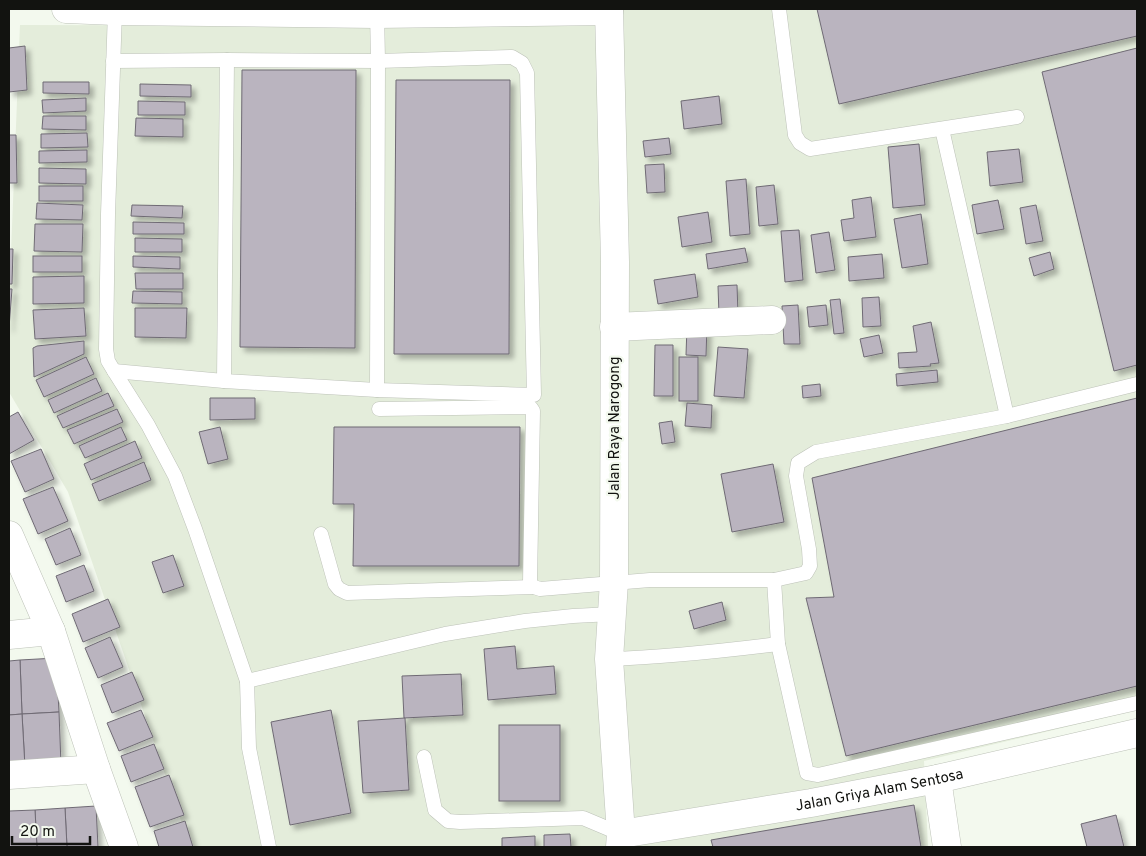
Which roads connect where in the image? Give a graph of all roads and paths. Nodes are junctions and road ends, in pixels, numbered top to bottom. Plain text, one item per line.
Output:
1 (66, 9) edge
2 (610, 9) edge
3 (779, 9) edge
4 (115, 11) junction
5 (377, 11) edge
6 (228, 60) junction
7 (113, 61) junction
8 (378, 61) junction
9 (1016, 117) dead end
10 (942, 129) junction
11 (772, 320) dead end
12 (614, 327) junction
13 (114, 371) junction
14 (224, 381) junction
15 (1137, 384) edge
16 (377, 390) junction
17 (379, 408) dead end
18 (1007, 416) junction
19 (321, 534) dead end
20 (9, 535) edge
21 (774, 580) junction
22 (614, 582) junction
23 (534, 587) junction
24 (612, 614) junction
25 (50, 631) junction
26 (9, 634) edge
27 (778, 644) junction
28 (609, 659) junction
29 (247, 680) junction
30 (1137, 703) edge
31 (1137, 733) edge
32 (424, 757) dead end
33 (96, 769) junction
34 (9, 775) edge
35 (937, 779) junction
36 (620, 841) edge
37 (124, 847) edge
38 (269, 847) edge
39 (947, 847) edge

1 - 4 street
2 - 5 street
2 - 12 street, Jalan Raya Narogong
3 - 10 lane
4 - 5 street
4 - 7 lane
5 - 8 lane
6 - 7 lane
6 - 8 lane
6 - 14 lane
7 - 13 lane
8 - 16 lane
8 - 16 lane
9 - 10 lane
10 - 18 lane
11 - 12 street
12 - 22 street, Jalan Raya Narogong
13 - 14 lane
13 - 29 lane
14 - 16 lane
15 - 18 lane
17 - 23 lane
18 - 21 lane
19 - 23 lane
20 - 25 street
21 - 22 lane
21 - 27 lane
22 - 23 lane
22 - 24 street, Jalan Raya Narogong
24 - 28 street, Jalan Raya Narogong
24 - 29 lane
25 - 26 street
25 - 33 street
27 - 28 lane
27 - 30 lane
28 - 36 street, Jalan Raya Narogong
29 - 38 lane
31 - 35 street, Jalan Griya Alam Sentosa
32 - 36 lane
33 - 34 street
33 - 37 street
35 - 36 street, Jalan Griya Alam Sentosa
35 - 39 street

